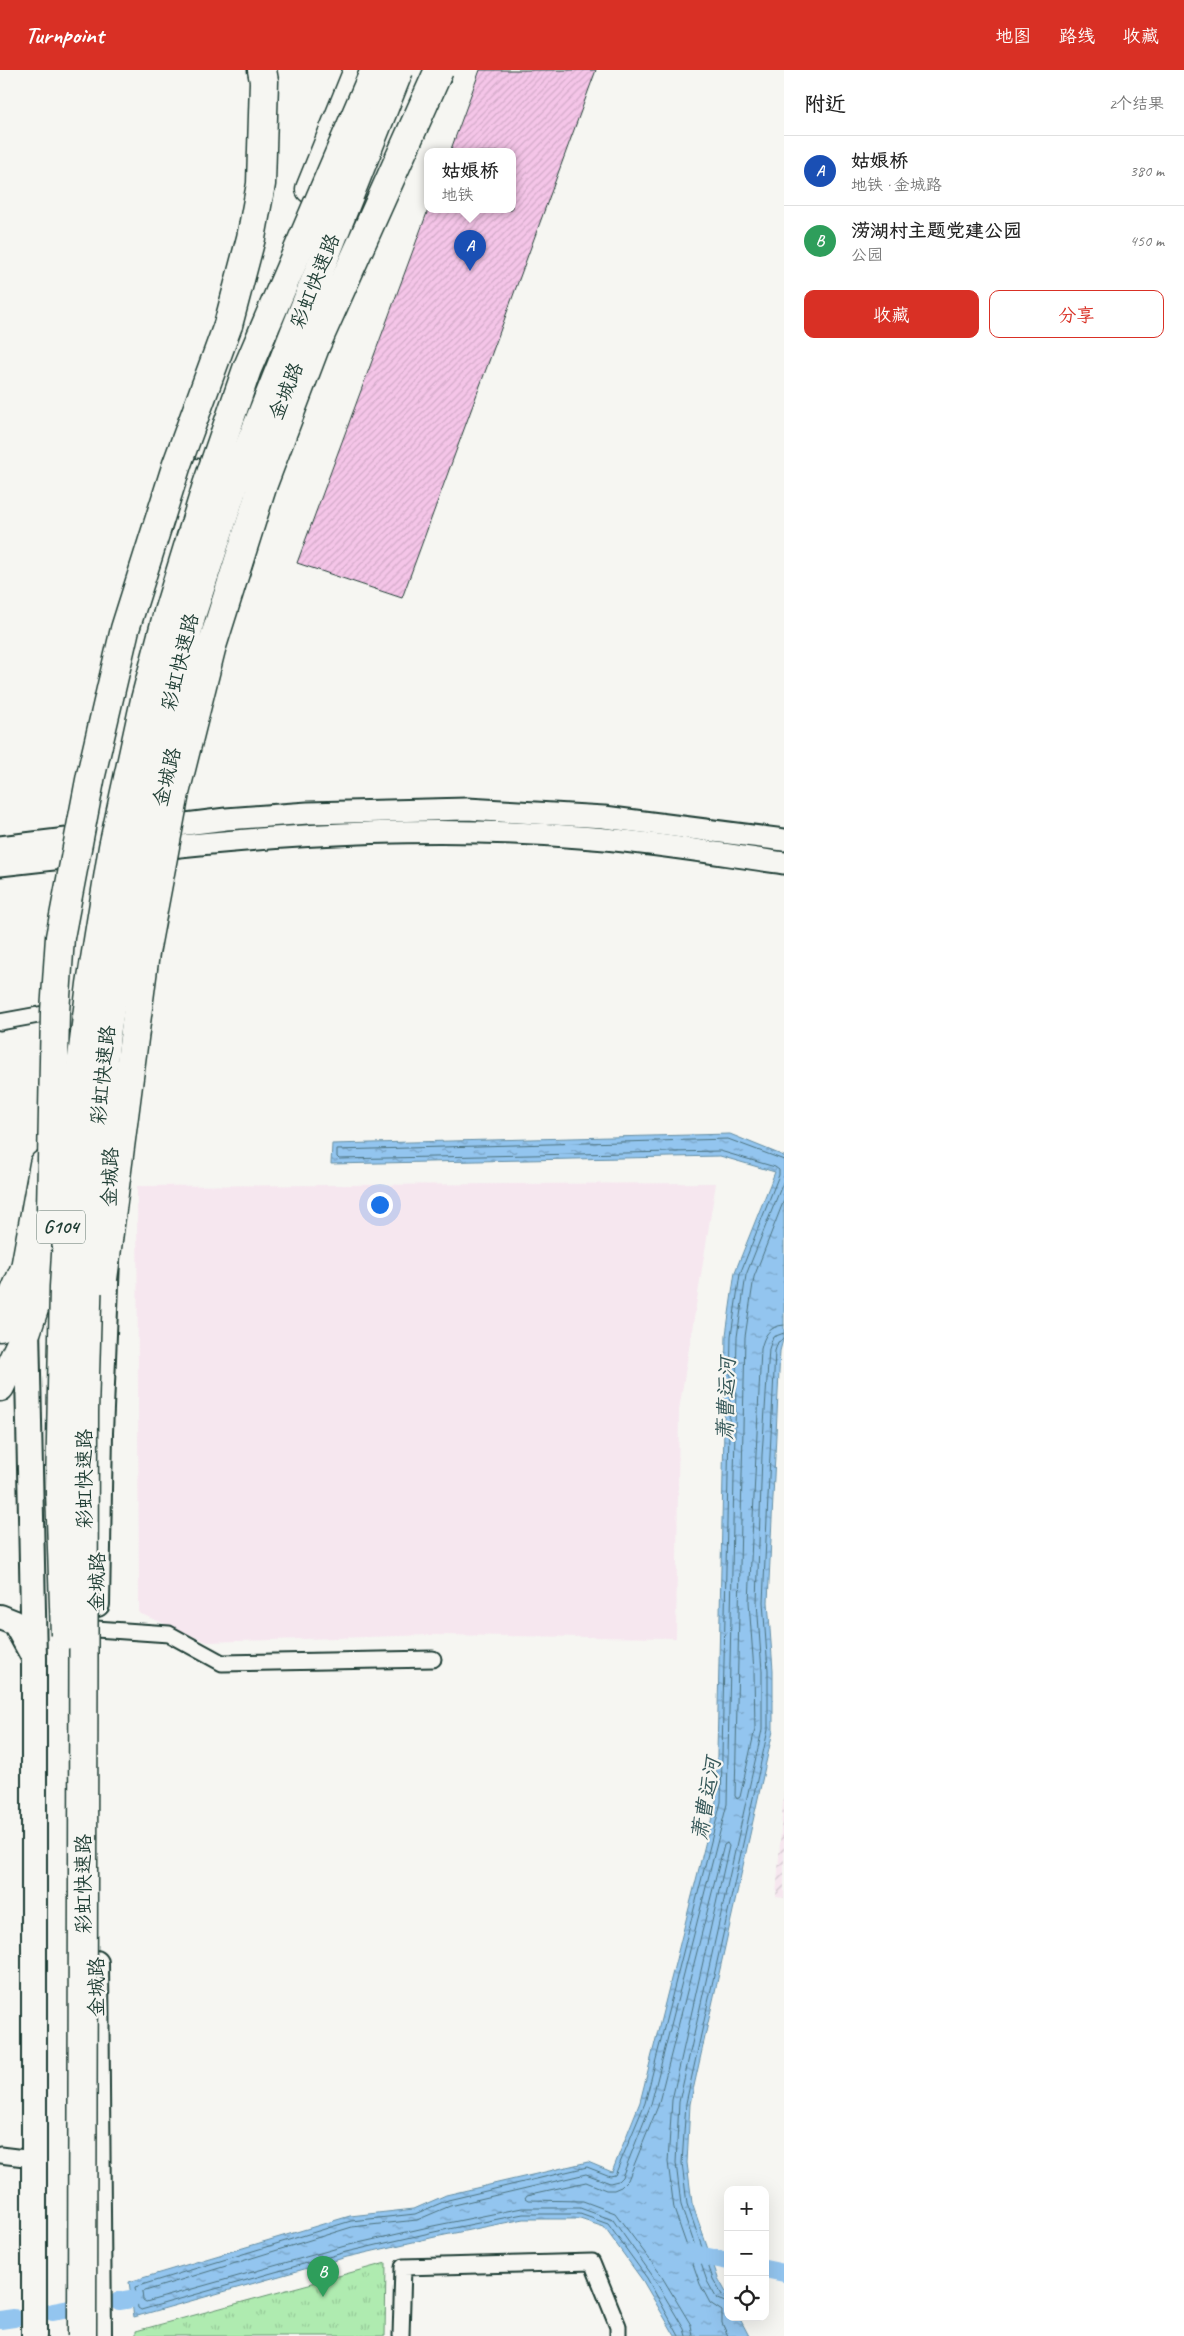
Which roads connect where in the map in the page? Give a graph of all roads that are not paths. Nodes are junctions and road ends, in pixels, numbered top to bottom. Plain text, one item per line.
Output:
1 (262, 70) edge
2 (358, 70) edge
3 (375, 70) edge
4 (400, 70) edge
5 (424, 70) edge
6 (439, 70) edge
7 (154, 838) junction
8 (784, 840) edge
9 (91, 846) junction
10 (0, 847) edge
11 (784, 863) edge
12 (0, 865) edge
13 (54, 1012) junction
14 (0, 1022) edge
15 (114, 1064) junction
16 (25, 1268) junction
17 (0, 1327) edge
18 (27, 1330) junction
19 (0, 1388) edge
20 (84, 1412) junction
21 (60, 1490) junction
22 (0, 1617) edge
23 (96, 1629) junction
24 (34, 1658) junction
25 (433, 1659) dead end
26 (0, 2155) edge
27 (33, 2159) junction
28 (34, 2336) edge
29 (63, 2336) edge
30 (82, 2336) edge
31 (99, 2336) edge
32 (401, 2336) edge
33 (618, 2336) edge

1 - 13 highway, bridge
2 - 9 highway
3 - 21 highway, 彩虹快速路, bridge
4 - 20 highway, 彩虹快速路, bridge
5 - 7 highway, 金城路
6 - 20 highway, bridge
7 - 8 street
7 - 9 street
7 - 11 street
7 - 15 highway, 金城路
9 - 10 street
9 - 12 street
9 - 16 highway
13 - 14 street
13 - 21 highway, bridge
15 - 18 highway, G104
15 - 23 main road, 金城路
16 - 17 highway, G104
16 - 18 main road
18 - 19 highway, G104
18 - 24 main road
20 - 30 highway, 彩虹快速路, bridge
21 - 29 highway, 彩虹快速路, bridge
22 - 24 main road
23 - 25 street
23 - 31 main road, 金城路
24 - 27 main road
26 - 27 street
27 - 28 main road
32 - 33 street

